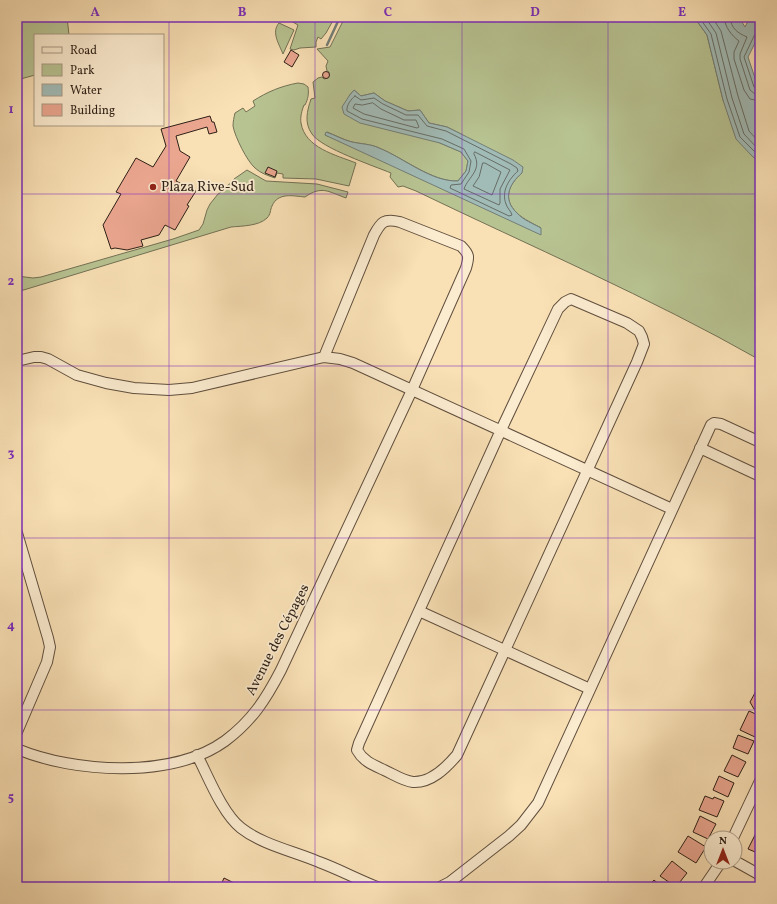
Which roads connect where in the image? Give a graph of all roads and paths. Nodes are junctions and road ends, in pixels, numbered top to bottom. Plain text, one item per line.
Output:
1 (324, 357) junction
2 (17, 361) edge
3 (412, 390) junction
4 (501, 430) junction
5 (760, 442) edge
6 (700, 448) junction
7 (587, 470) junction
8 (760, 476) edge
9 (672, 509) junction
10 (17, 533) edge
11 (419, 611) junction
12 (505, 650) junction
13 (590, 689) junction
14 (17, 732) edge
15 (17, 749) edge
16 (197, 755) junction
17 (760, 781) edge
18 (737, 830) edge
19 (743, 865) edge
20 (716, 870) edge
21 (760, 875) edge
22 (377, 887) edge
23 (440, 887) edge
24 (704, 887) edge

1 - 2 street
1 - 3 street
1 - 3 street, Avenue des Cépages
3 - 4 street
3 - 16 street, Avenue des Cépages
4 - 7 street
4 - 7 street
4 - 11 street
5 - 6 street
6 - 8 street
6 - 9 street
7 - 9 street
7 - 12 street
9 - 13 street
10 - 14 street
11 - 12 street
11 - 12 street
12 - 13 street
13 - 23 street
15 - 16 street, Avenue des Cépages
16 - 22 street
17 - 18 street
19 - 21 street
20 - 24 street

